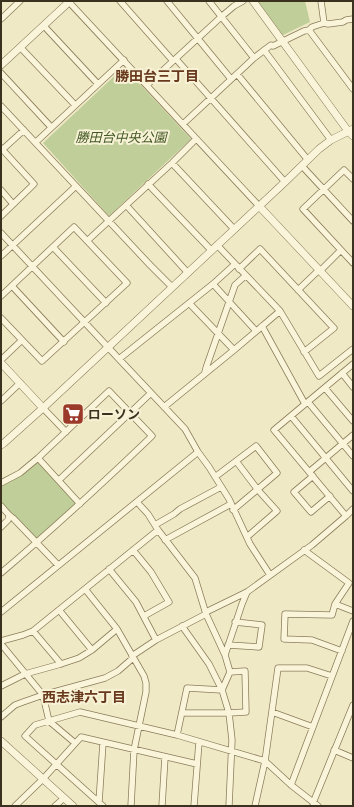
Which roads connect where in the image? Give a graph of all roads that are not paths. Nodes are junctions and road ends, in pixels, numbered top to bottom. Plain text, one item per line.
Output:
1 (20, 1) edge
2 (69, 1) edge
3 (120, 1) edge
4 (166, 1) edge
5 (209, 1) edge
6 (243, 1) edge
7 (253, 1) edge
8 (321, 1) edge
9 (221, 17) junction
10 (1, 19) edge
11 (353, 19) edge
12 (324, 23) junction
13 (44, 26) junction
14 (309, 30) junction
15 (197, 39) junction
16 (282, 41) junction
17 (20, 48) junction
18 (264, 50) junction
19 (254, 58) junction
20 (124, 60) junction
21 (175, 60) junction
22 (1, 65) edge
23 (1, 73) edge
24 (237, 74) junction
25 (231, 79) junction
26 (98, 84) junction
27 (147, 85) junction
28 (353, 89) edge
29 (211, 98) junction
30 (75, 105) junction
31 (1, 106) edge
32 (183, 124) junction
33 (51, 127) junction
34 (24, 130) junction
35 (351, 132) edge
36 (196, 138) junction
37 (331, 140) junction
38 (36, 142) junction
39 (2, 149) edge
40 (308, 160) junction
41 (172, 163) junction
42 (302, 166) junction
43 (353, 180) edge
44 (285, 182) junction
45 (148, 184) junction
46 (76, 186) junction
47 (1, 190) edge
48 (324, 190) junction
49 (14, 204) junction
50 (126, 205) junction
51 (259, 206) junction
52 (1, 216) edge
53 (109, 221) junction
54 (353, 221) edge
55 (234, 229) junction
56 (1, 233) edge
57 (87, 240) junction
58 (13, 245) junction
59 (217, 245) junction
60 (54, 247) junction
61 (211, 250) junction
62 (342, 250) junction
63 (1, 256) edge
64 (353, 263) edge
65 (235, 264) junction
66 (32, 266) junction
67 (239, 269) junction
68 (320, 270) junction
69 (188, 273) junction
70 (245, 276) junction
71 (213, 284) junction
72 (12, 286) junction
73 (172, 287) junction
74 (298, 290) junction
75 (1, 296) edge
76 (229, 301) junction
77 (106, 303) junction
78 (189, 303) junction
79 (353, 306) edge
80 (280, 312) junction
81 (1, 318) edge
82 (85, 322) junction
83 (262, 326) junction
84 (256, 331) junction
85 (218, 332) junction
86 (22, 340) junction
87 (64, 342) junction
88 (108, 347) junction
89 (353, 349) edge
90 (234, 350) junction
91 (304, 352) junction
92 (119, 359) junction
93 (1, 361) edge
94 (353, 364) edge
95 (205, 372) junction
96 (342, 373) junction
97 (20, 383) junction
98 (353, 387) edge
99 (324, 388) junction
100 (151, 393) junction
101 (1, 401) edge
102 (306, 403) junction
103 (164, 407) junction
104 (43, 408) junction
105 (130, 413) junction
106 (291, 416) junction
107 (353, 421) edge
108 (66, 432) junction
109 (353, 435) edge
110 (343, 444) junction
111 (1, 445) edge
112 (198, 452) junction
113 (353, 456) edge
114 (38, 458) junction
115 (326, 458) junction
116 (236, 462) junction
117 (311, 474) junction
118 (215, 477) junction
119 (59, 480) junction
120 (1, 483) edge
121 (221, 487) junction
122 (258, 490) junction
123 (353, 491) edge
124 (330, 496) junction
125 (137, 502) junction
126 (80, 504) junction
127 (231, 504) junction
128 (1, 506) edge
129 (353, 509) edge
130 (233, 510) junction
131 (8, 516) junction
132 (346, 516) junction
133 (1, 527) edge
134 (157, 528) junction
135 (247, 537) junction
136 (165, 540) junction
137 (37, 543) junction
138 (133, 550) junction
139 (304, 550) junction
140 (58, 565) junction
141 (109, 569) junction
142 (1, 573) edge
143 (270, 575) junction
144 (85, 589) junction
145 (247, 592) junction
146 (335, 604) junction
147 (59, 610) junction
148 (353, 611) edge
149 (1, 612) edge
150 (206, 613) junction
151 (144, 616) junction
152 (353, 621) edge
153 (236, 622) junction
154 (182, 626) junction
155 (117, 629) junction
156 (32, 630) junction
157 (156, 640) junction
158 (1, 641) edge
159 (1, 644) edge
160 (228, 645) junction
161 (92, 650) junction
162 (342, 651) junction
163 (225, 655) junction
164 (133, 657) junction
165 (61, 664) junction
166 (230, 672) junction
167 (25, 674) junction
168 (332, 676) junction
169 (1, 686) edge
170 (222, 690) junction
171 (43, 695) junction
172 (353, 705) edge
173 (272, 712) junction
174 (182, 713) junction
175 (229, 713) junction
176 (1, 717) edge
177 (49, 721) junction
178 (139, 726) junction
179 (313, 727) junction
180 (177, 735) junction
181 (1, 741) edge
182 (199, 742) junction
183 (75, 743) junction
184 (103, 743) junction
185 (134, 750) junction
186 (334, 750) junction
187 (232, 752) junction
188 (165, 757) junction
189 (353, 758) edge
190 (265, 761) junction
191 (57, 764) junction
192 (197, 764) junction
193 (43, 779) junction
194 (291, 785) junction
195 (64, 798) junction
196 (101, 804) edge
197 (315, 804) edge
198 (16, 806) edge
199 (55, 806) edge
200 (73, 806) edge
201 (130, 806) edge
202 (162, 806) edge
203 (194, 806) edge
204 (229, 806) edge
205 (255, 806) edge

1 - 10 street
2 - 13 street
2 - 20 street
3 - 21 street
4 - 15 street
5 - 9 street
6 - 9 street
7 - 16 street
8 - 12 street
9 - 15 street
9 - 19 street
11 - 12 street
12 - 14 street
13 - 17 street
13 - 26 street
14 - 16 street
14 - 28 street
15 - 21 street
15 - 25 street
16 - 18 street
16 - 35 street
17 - 22 street
17 - 30 street
18 - 19 street
18 - 37 street
19 - 24 street
20 - 26 street
20 - 27 street
21 - 27 street
21 - 29 street
23 - 33 street
24 - 25 street
24 - 40 street
25 - 29 street
26 - 30 street
27 - 32 street
29 - 32 street
29 - 44 street
30 - 33 street
31 - 34 street
32 - 36 street
33 - 38 street
34 - 38 street
34 - 39 street
35 - 37 street
36 - 41 street
36 - 51 street
37 - 40 street
38 - 46 street
39 - 49 street
40 - 42 street
41 - 45 street
41 - 55 street
42 - 44 street
42 - 48 street
43 - 48 street
44 - 51 street
45 - 50 street
45 - 61 street
46 - 53 street
46 - 58 street
47 - 49 street
48 - 54 street
48 - 62 street
49 - 52 street
50 - 53 street
50 - 69 street
51 - 55 street
51 - 68 street
53 - 57 street
53 - 73 street
55 - 59 street
56 - 58 street
57 - 60 street
57 - 77 street
58 - 63 street
58 - 66 street
59 - 61 street
59 - 65 street
60 - 66 street
60 - 77 street
61 - 69 street
62 - 64 street
62 - 68 street
65 - 67 street
65 - 71 street
66 - 72 street
66 - 82 street
67 - 70 street
67 - 74 street
68 - 74 street
68 - 79 street
69 - 73 street
70 - 76 street
70 - 80 street
71 - 76 street
71 - 78 street
72 - 75 street
72 - 87 street
73 - 88 street
74 - 91 street
76 - 84 street
76 - 85 street
77 - 82 street
78 - 85 street
78 - 92 street
80 - 83 street
80 - 91 street
81 - 86 street
82 - 87 street
82 - 88 street
83 - 84 street
83 - 102 street
84 - 90 street
85 - 90 street
85 - 95 street
86 - 87 street
86 - 93 street
88 - 92 street
88 - 104 street
89 - 91 street
90 - 95 street
92 - 100 street
93 - 97 street
94 - 96 street
95 - 103 street
96 - 98 street
96 - 99 street
97 - 101 street
97 - 104 street
99 - 102 street
99 - 107 street
100 - 103 street
100 - 105 street
102 - 106 street
102 - 110 street
103 - 112 street
104 - 108 street
104 - 111 street
105 - 108 street
105 - 119 street
105 - 126 street
106 - 115 street
106 - 117 street
108 - 114 street
109 - 110 street
110 - 113 street
110 - 115 street
112 - 118 street
112 - 125 street
114 - 119 street
114 - 120 street
115 - 117 street
115 - 123 street
116 - 118 street
116 - 122 street
116 - 122 street
117 - 124 street
117 - 124 street
118 - 121 street
119 - 126 street
121 - 127 street
121 - 134 street
122 - 130 street
122 - 135 street
124 - 132 street
125 - 134 street
125 - 140 street
126 - 137 street
127 - 130 street
127 - 136 street
128 - 131 street
129 - 132 street
130 - 135 street
131 - 133 street
131 - 137 street
132 - 139 street
134 - 136 street
134 - 138 street
135 - 143 street
136 - 150 street
137 - 140 street
137 - 142 street
138 - 141 street
138 - 151 street
139 - 143 street
139 - 146 street
140 - 149 street
141 - 144 street
141 - 151 street
143 - 145 street
144 - 147 street
144 - 155 street
145 - 150 street
145 - 153 street
146 - 148 street
146 - 162 street
147 - 156 street
147 - 161 street
150 - 154 street
150 - 163 street
151 - 157 street
152 - 162 street
153 - 160 street
153 - 160 street
154 - 157 street
154 - 170 street
155 - 161 street
155 - 164 street
156 - 158 street
156 - 165 street
157 - 164 street
159 - 167 street
160 - 163 street
161 - 165 street
162 - 168 street
163 - 166 street
164 - 171 street
164 - 178 street
165 - 167 street
166 - 170 street
166 - 175 street
167 - 169 street
167 - 171 street
168 - 173 street
168 - 179 street
170 - 174 street
170 - 175 street
171 - 176 street
171 - 177 street
172 - 186 street
173 - 179 street
173 - 190 street
174 - 175 street
174 - 180 street
175 - 187 street
177 - 178 street
177 - 183 street
177 - 191 street
178 - 180 street
178 - 185 street
179 - 194 street
180 - 182 street
181 - 193 street
182 - 187 street
182 - 192 street
183 - 184 street
183 - 191 street
184 - 185 street
184 - 196 street
185 - 188 street
185 - 201 street
186 - 189 street
186 - 197 street
187 - 190 street
187 - 204 street
188 - 192 street
188 - 202 street
190 - 194 street
190 - 205 street
191 - 193 street
191 - 196 street
192 - 203 street
193 - 195 street
193 - 198 street
194 - 197 street
195 - 199 street
195 - 200 street

